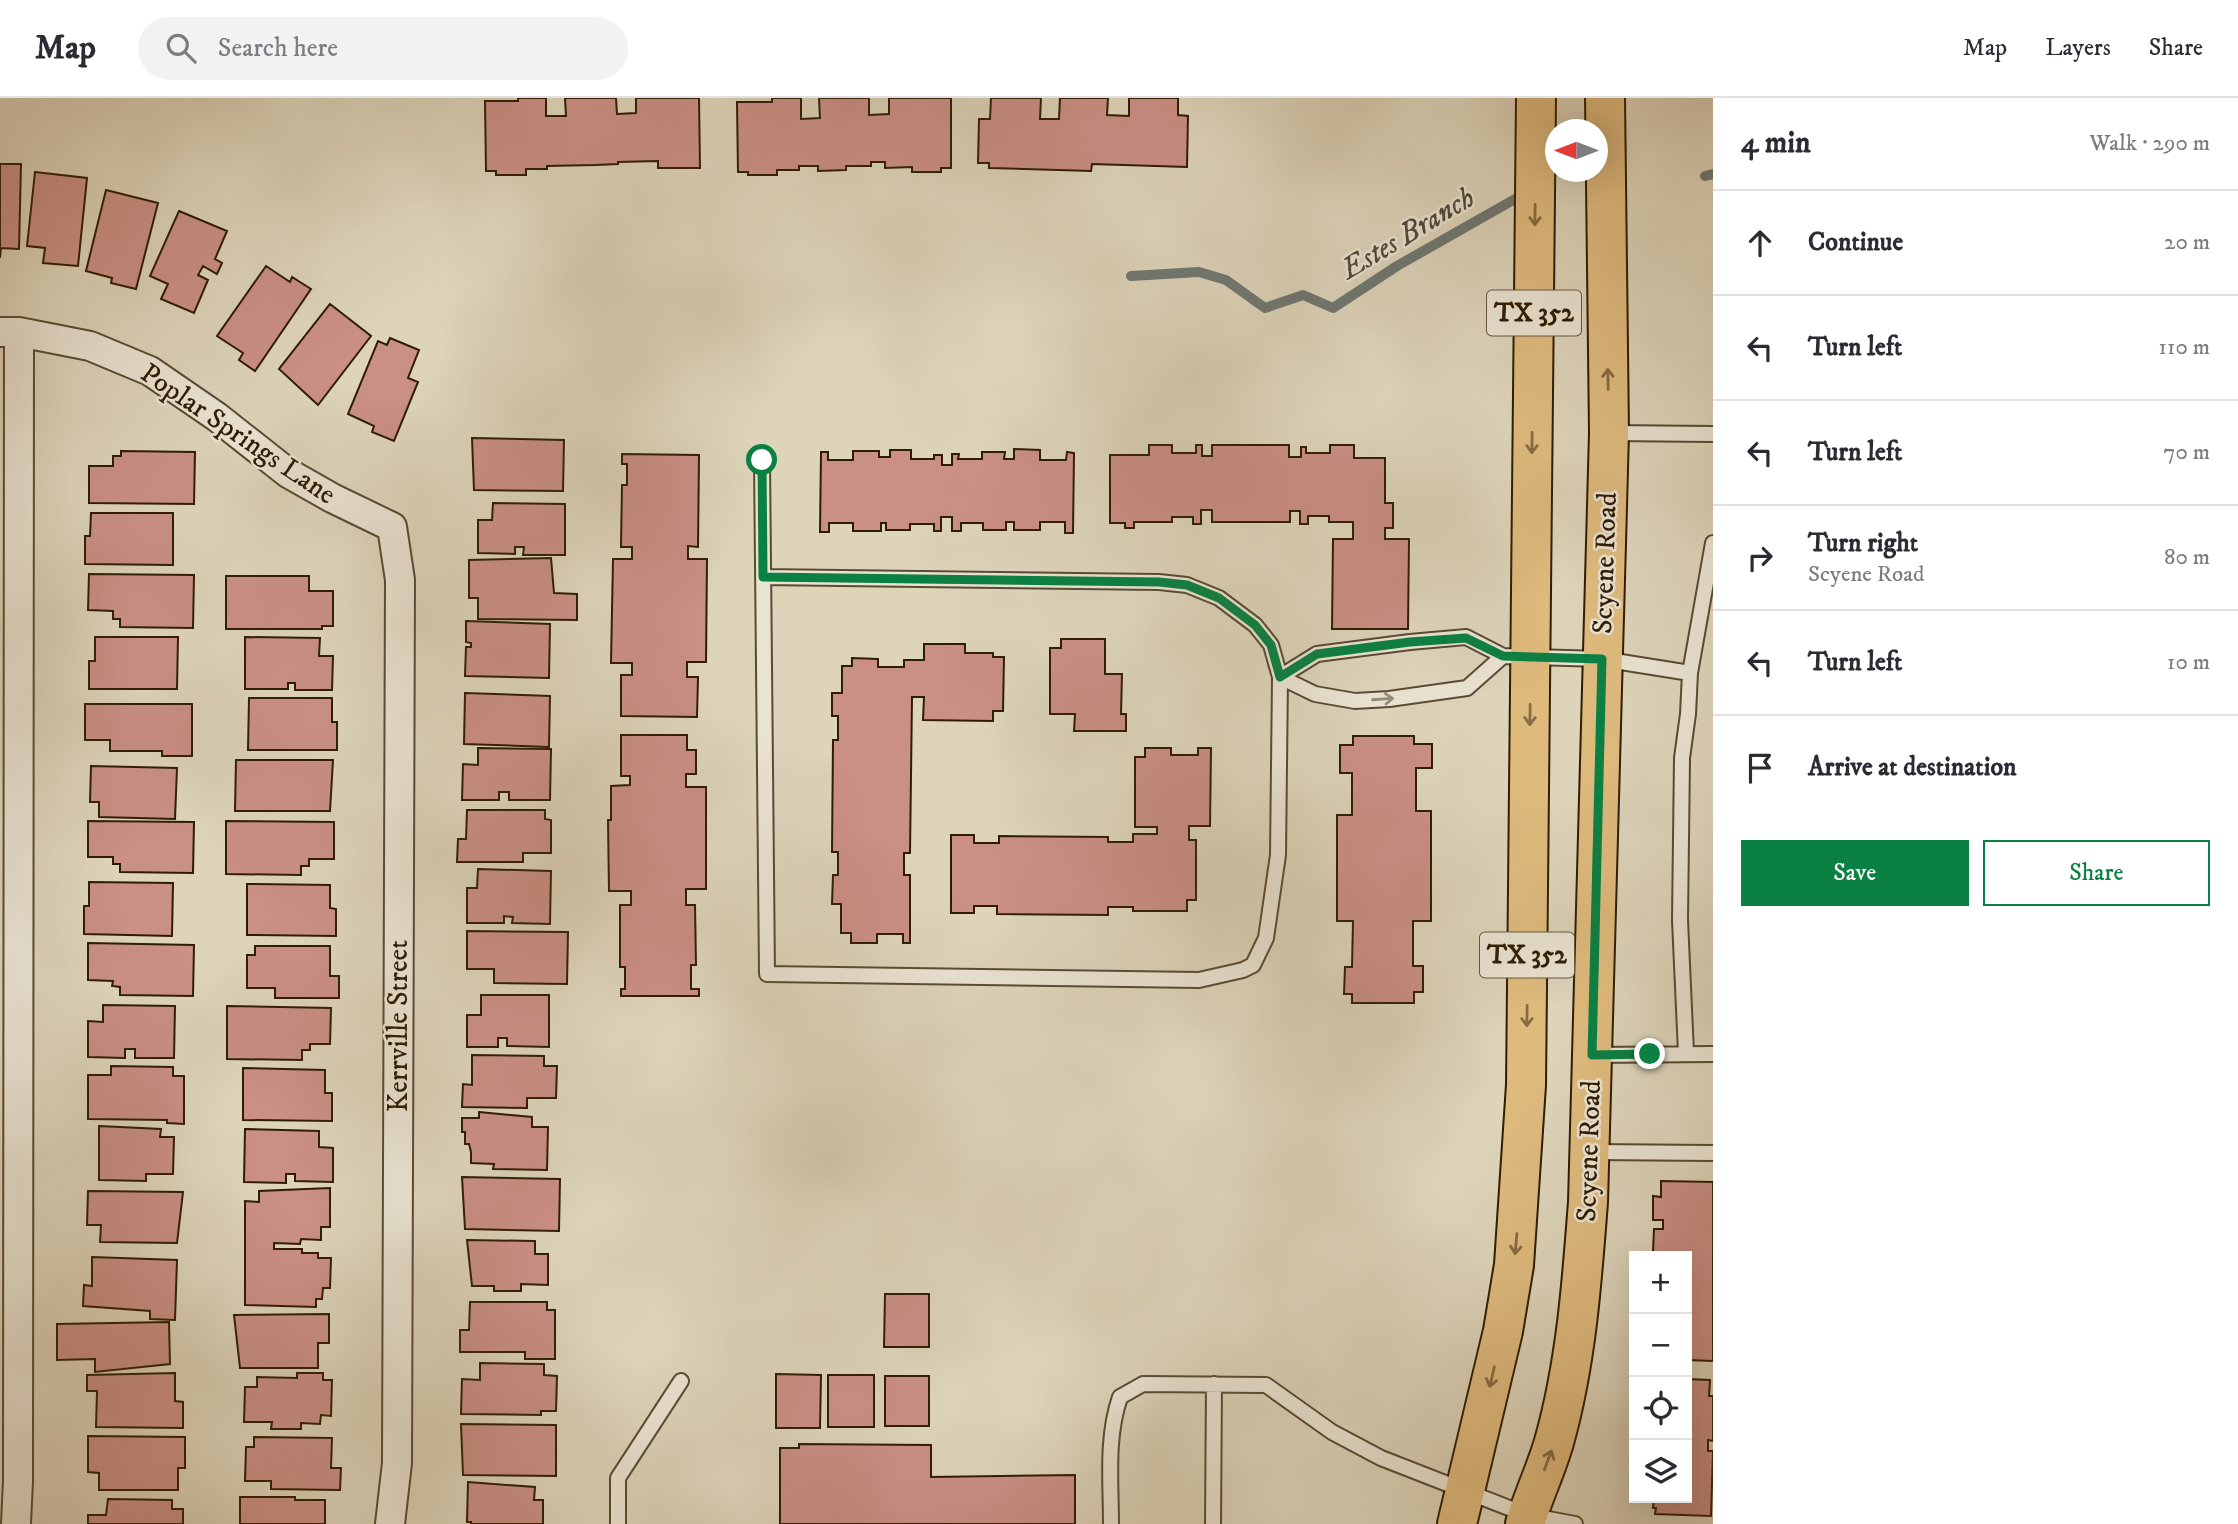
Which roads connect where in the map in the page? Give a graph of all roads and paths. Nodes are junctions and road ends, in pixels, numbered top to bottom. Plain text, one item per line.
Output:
1 (1536, 98) edge
2 (1605, 98) edge
3 (10, 332) edge
4 (1608, 433) junction
5 (1713, 435) edge
6 (762, 460) dead end
7 (392, 527) joint
8 (1713, 544) edge
9 (763, 577) junction
10 (1517, 657) junction
11 (1602, 659) junction
12 (1690, 673) junction
13 (1280, 677) junction
14 (1686, 1053) junction
15 (1713, 1054) edge
16 (1592, 1055) junction
17 (1590, 1152) junction
18 (1713, 1153) edge
19 (681, 1381) dead end
20 (1214, 1384) junction
21 (1461, 1508) edge
22 (1526, 1520) edge
23 (16, 1524) edge
24 (390, 1524) edge
25 (618, 1524) edge
26 (1111, 1524) edge
27 (1213, 1524) edge
28 (1575, 1524) edge

1 -> 10 main road, TX 352
4 -> 2 main road, Scyene Road / TX 352
3 - 7 street, Poplar Springs Lane
3 - 23 street
4 - 5 lane
4 - 11 main road, Scyene Road / TX 352
6 - 9 lane
7 - 24 street, Kerrville Street
8 - 12 lane
9 - 13 lane
9 - 13 lane
10 - 11 lane
10 - 13 lane
13 -> 10 lane
10 -> 21 main road, TX 352
11 - 12 lane
11 - 16 main road, Scyene Road / TX 352
12 - 14 lane
14 - 15 lane
14 - 16 lane
16 - 17 main road, Scyene Road / TX 352
17 - 18 lane
22 -> 17 main road, Scyene Road / TX 352
19 - 25 lane
20 - 21 lane
20 - 26 lane
20 - 27 lane
21 - 22 lane
22 - 28 lane

